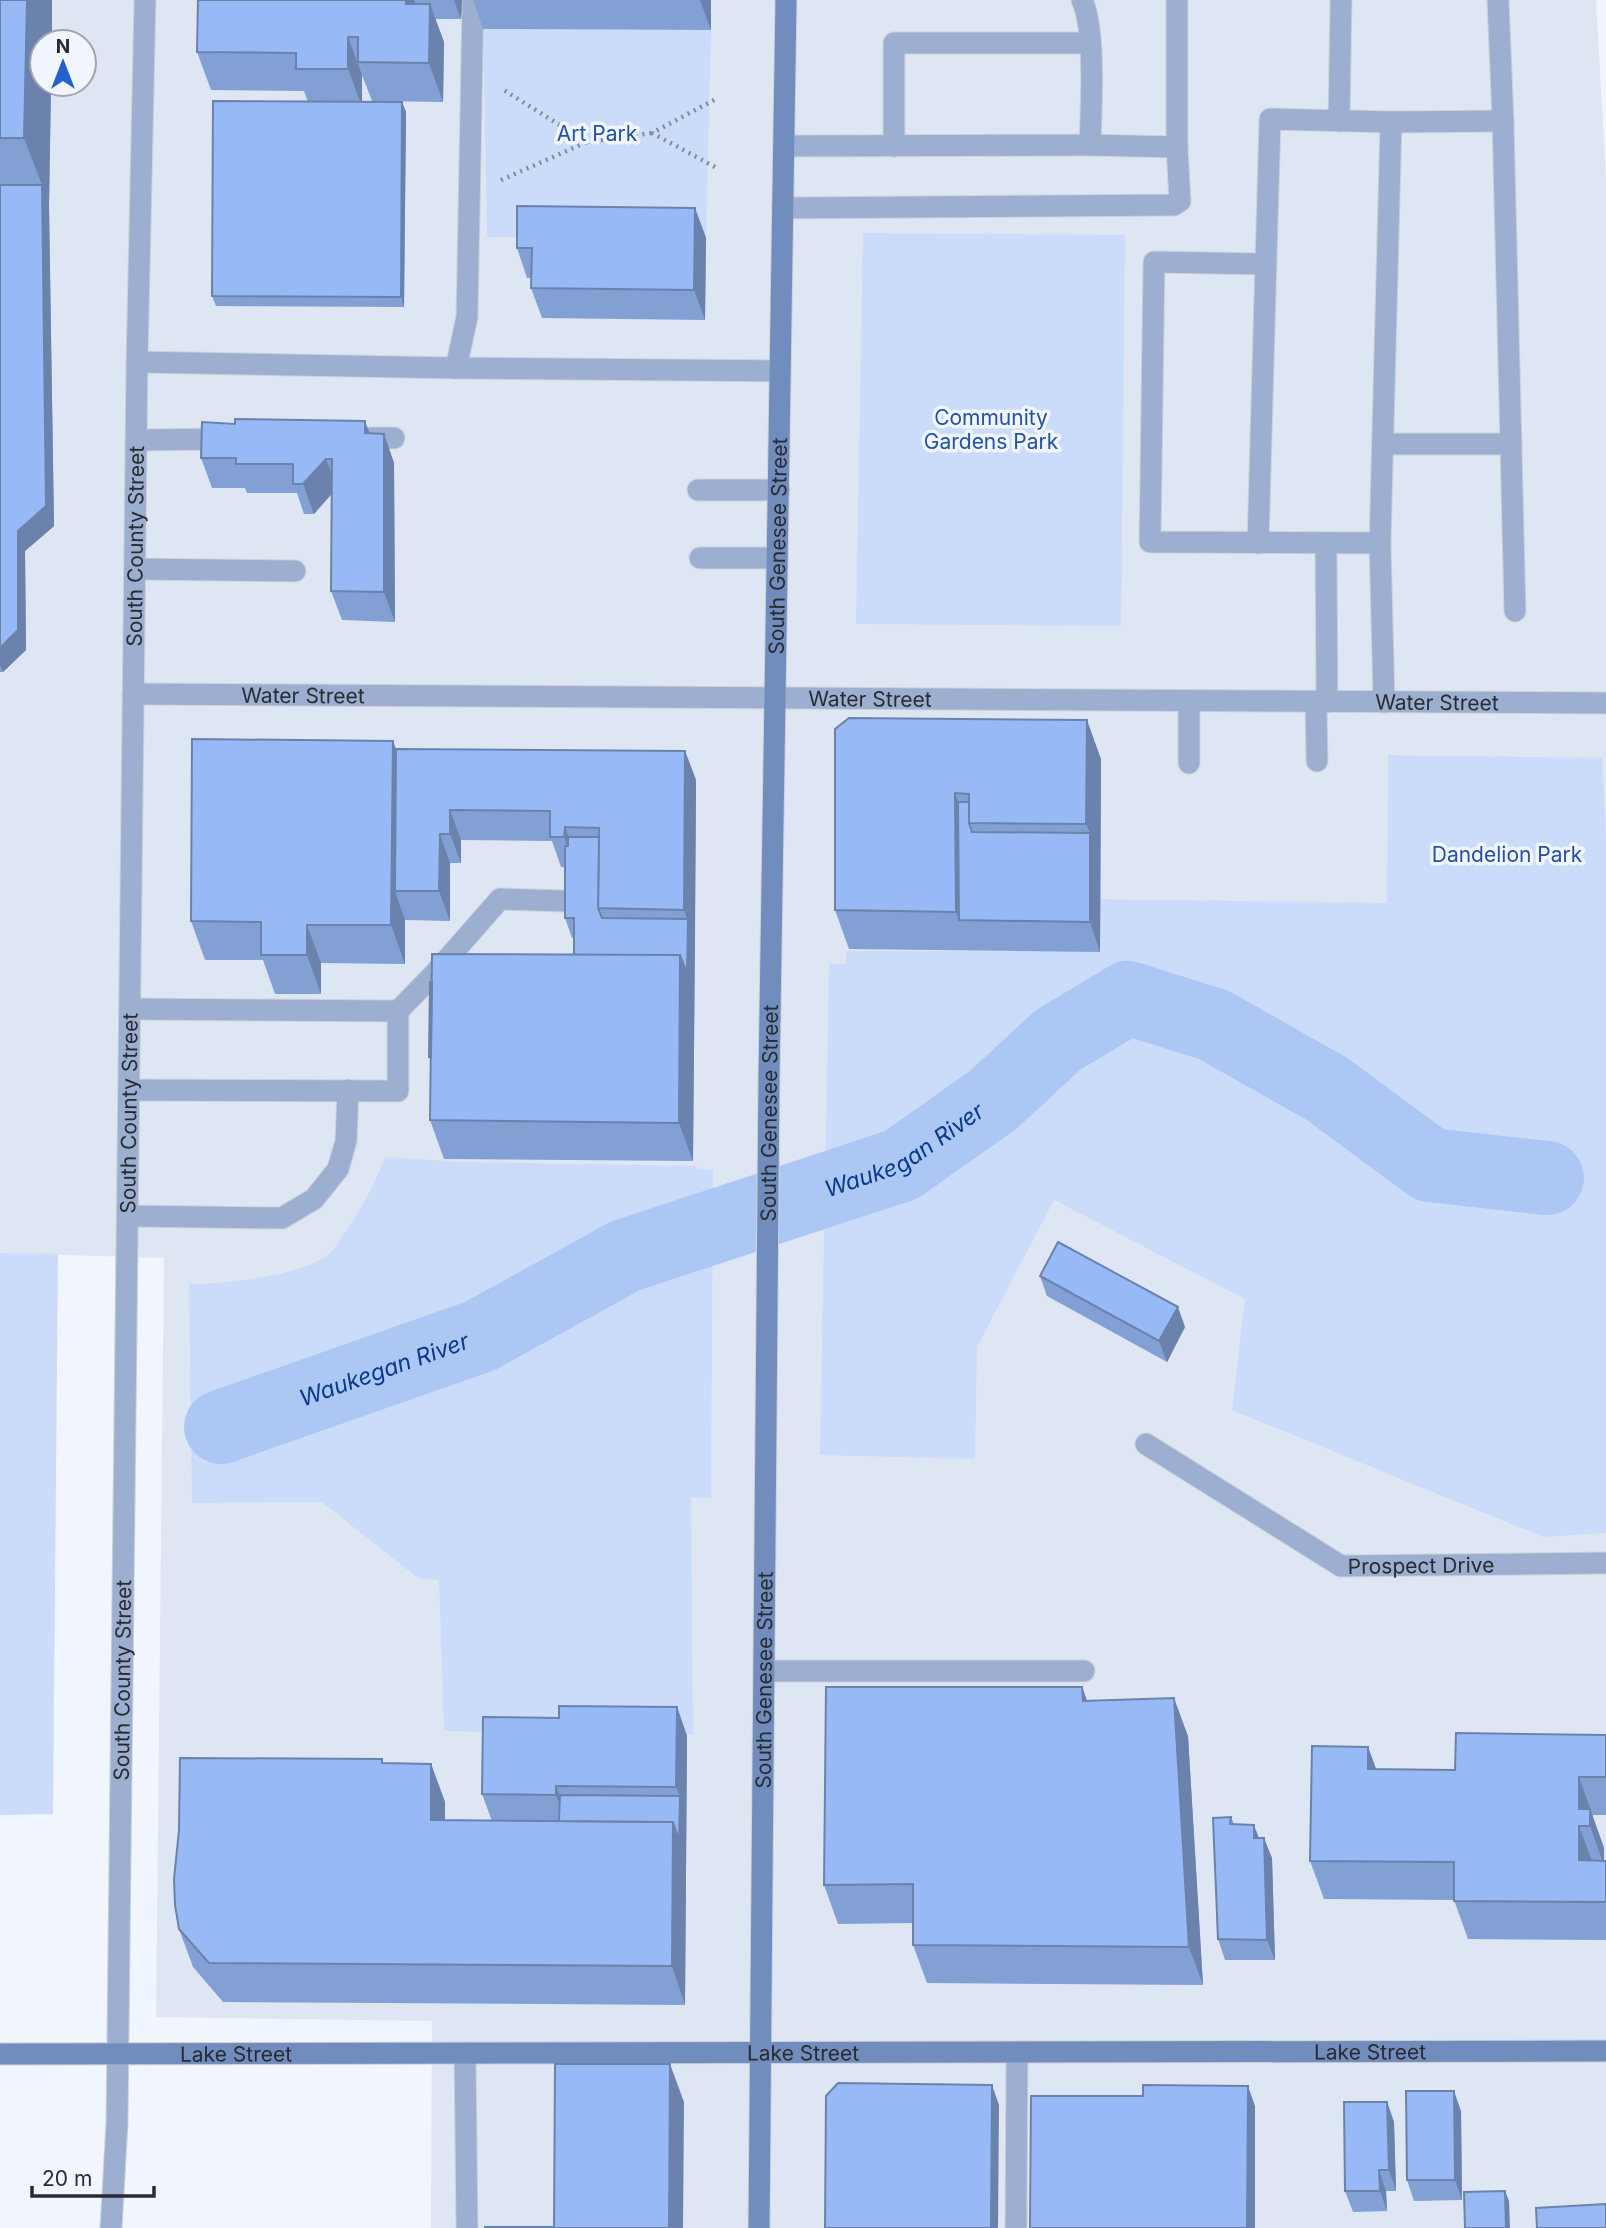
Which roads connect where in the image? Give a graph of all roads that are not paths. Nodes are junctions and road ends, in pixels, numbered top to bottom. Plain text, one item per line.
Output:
1 (145, 0) edge
2 (473, 0) edge
3 (786, 0) edge
4 (1082, 0) edge
5 (1177, 0) edge
6 (1341, 0) edge
7 (1498, 0) edge
8 (1089, 43) junction
9 (1339, 121) junction
10 (1503, 121) junction
11 (1391, 122) junction
12 (1090, 145) junction
13 (784, 146) junction
14 (894, 146) junction
15 (1177, 147) junction
16 (783, 208) junction
17 (1265, 264) junction
18 (137, 362) junction
19 (456, 368) junction
20 (780, 371) junction
21 (341, 438) edge
22 (394, 438) dead end
23 (246, 439) edge
24 (136, 440) junction
25 (1383, 444) junction
26 (1511, 444) junction
27 (698, 490) dead end
28 (779, 490) junction
29 (1258, 544) junction
30 (1326, 544) junction
31 (1380, 544) junction
32 (700, 558) dead end
33 (777, 558) junction
34 (135, 569) junction
35 (295, 571) dead end
36 (1515, 611) dead end
37 (133, 694) junction
38 (775, 698) junction
39 (1189, 701) junction
40 (1322, 702) junction
41 (1384, 702) junction
42 (1606, 703) edge
43 (1317, 761) dead end
44 (1189, 764) dead end
45 (564, 901) edge
46 (436, 972) junction
47 (474, 973) edge
48 (130, 1009) junction
49 (398, 1011) junction
50 (129, 1090) junction
51 (348, 1090) junction
52 (128, 1216) junction
53 (1146, 1444) dead end
54 (1606, 1563) edge
55 (765, 1671) junction
56 (1084, 1671) dead end
57 (1606, 2051) edge
58 (760, 2052) junction
59 (1017, 2052) junction
60 (466, 2053) junction
61 (0, 2054) edge
62 (117, 2054) junction
63 (111, 2228) edge
64 (467, 2228) edge
65 (759, 2228) edge
66 (1016, 2228) edge

1 - 18 street, South County Street
2 - 19 street
3 - 13 street, South Genesee Street
4 - 8 street
5 - 15 street
6 - 9 street
7 - 10 street
8 - 12 street
8 - 14 street
9 - 11 street
9 - 17 street
10 - 11 street
10 - 26 street
11 - 25 street
12 - 14 street
12 - 15 street
13 - 14 street
13 - 16 street, South Genesee Street
15 - 16 street
16 - 20 street, South Genesee Street
17 - 29 street
17 - 29 street
18 - 19 street
18 - 24 street, South County Street
19 - 20 street
20 - 28 street, South Genesee Street
21 - 22 street
23 - 24 street
24 - 34 street, South County Street
25 - 26 street
25 - 31 street
26 - 36 street
27 - 28 street
28 - 33 street, South Genesee Street
29 - 30 street
30 - 31 street
30 - 40 street
31 - 41 street
32 - 33 street
33 - 38 street, South Genesee Street
34 - 35 street
34 - 37 street, South County Street
37 - 38 street, Water Street
37 - 48 street, South County Street
38 - 39 street, Water Street
38 - 55 street, South Genesee Street
39 - 40 street, Water Street
39 - 44 street
40 - 41 street, Water Street
40 - 43 street
41 - 42 street, Water Street
45 - 46 street
46 - 47 street
46 - 49 street
48 - 49 street
48 - 50 street, South County Street
49 - 51 street
50 - 51 street
50 - 52 street, South County Street
51 - 52 street
52 - 62 street, South County Street
53 - 54 street, Prospect Drive
55 - 56 street
55 - 58 street, South Genesee Street
57 - 59 street, Lake Street
58 - 59 street, Lake Street
58 - 60 street, Lake Street
58 - 65 street, South Genesee Street
59 - 66 street
60 - 62 street, Lake Street
60 - 64 street
61 - 62 street, Lake Street
62 - 63 street, South County Street

